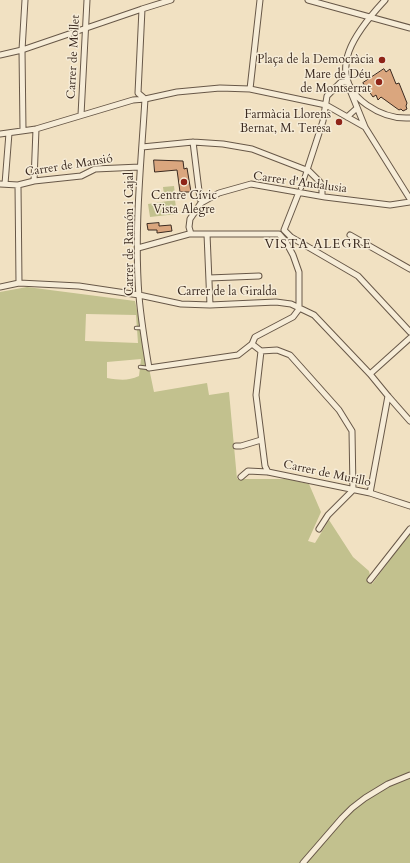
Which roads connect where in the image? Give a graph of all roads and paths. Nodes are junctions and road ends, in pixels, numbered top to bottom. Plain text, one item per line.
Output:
1 (25, 0) edge
2 (87, 0) edge
3 (171, 0) edge
4 (260, 0) edge
5 (308, 0) edge
6 (385, 0) edge
7 (142, 9) junction
8 (370, 16) junction
9 (86, 28) junction
10 (410, 28) edge
11 (22, 50) junction
12 (0, 55) edge
13 (347, 82) junction
14 (250, 88) junction
15 (145, 99) junction
16 (326, 105) junction
17 (357, 108) junction
18 (81, 115) junction
19 (347, 117) junction
20 (410, 118) edge
21 (365, 127) junction
22 (36, 129) junction
23 (23, 130) junction
24 (8, 133) junction
25 (0, 134) edge
26 (193, 142) junction
27 (142, 147) junction
28 (140, 167) junction
29 (307, 170) junction
30 (34, 181) junction
31 (2, 184) edge
32 (18, 185) junction
33 (300, 190) junction
34 (322, 196) junction
35 (200, 199) dead end
36 (410, 200) edge
37 (191, 234) junction
38 (207, 234) junction
39 (350, 235) dead end
40 (138, 248) junction
41 (410, 269) edge
42 (259, 276) dead end
43 (209, 278) junction
44 (19, 283) junction
45 (0, 287) edge
46 (139, 295) junction
47 (210, 305) junction
48 (299, 309) junction
49 (136, 328) dead end
50 (142, 328) junction
51 (410, 332) edge
52 (410, 338) edge
53 (252, 344) junction
54 (261, 351) junction
55 (140, 368) dead end
56 (150, 368) junction
57 (370, 374) junction
58 (388, 396) junction
59 (410, 421) edge
60 (261, 440) junction
61 (236, 446) dead end
62 (268, 472) junction
63 (241, 477) dead end
64 (353, 490) junction
65 (370, 493) junction
66 (410, 506) edge
67 (410, 528) edge
68 (319, 529) dead end
69 (370, 580) dead end
70 (410, 775) edge
71 (303, 863) edge

1 - 11 street
2 - 9 street, Carrer de Mollet
3 - 7 street
4 - 14 street
5 - 8 street
6 - 8 street
7 - 9 street
7 - 15 street
8 - 10 street
8 - 13 street
9 - 11 street
9 - 18 street, Carrer de Mollet
11 - 12 street
11 - 23 street
13 - 16 street
13 - 17 street
13 - 20 street
14 - 15 street
14 - 16 street
15 - 18 street
15 - 27 street, Carrer de Ramón i Cajal
16 - 19 street
16 - 29 street
17 - 19 street
17 - 21 street
18 - 22 street
19 - 21 street
21 - 36 street
22 - 23 street
22 - 30 street
23 - 24 street
24 - 25 street
24 - 31 street
26 - 27 street
26 - 29 street
26 - 35 street
27 - 28 street, Carrer de Ramón i Cajal
28 - 30 street, Carrer de Mansió
28 - 40 street, Carrer de Ramón i Cajal
29 - 33 street
29 - 34 street
30 - 32 street, Carrer de Mansió
31 - 32 street, Carrer de Mansió
32 - 44 street
33 - 34 street, Carrer d'Andalusia
33 - 37 street, Carrer d'Andalusia
33 - 51 street
34 - 36 street, Carrer d'Andalusia
37 - 38 street
37 - 40 street
38 - 43 street
38 - 48 street
39 - 41 street
40 - 46 street, Carrer de Ramón i Cajal
42 - 43 street
43 - 47 street
44 - 45 street, Carrer de la Giralda
44 - 46 street, Carrer de la Giralda
46 - 47 street, Carrer de la Giralda
46 - 50 street, Carrer de Ramón i Cajal
47 - 48 street, Carrer de la Giralda
48 - 53 street
48 - 57 street, Carrer de la Giralda
49 - 50 lane
50 - 56 street, Carrer de Ramón i Cajal
52 - 57 street
53 - 54 street
53 - 56 street
54 - 60 street
54 - 64 street
55 - 56 lane
57 - 58 street, Carrer de la Giralda
58 - 59 street, Carrer de la Giralda
58 - 65 street
60 - 61 street
60 - 62 street
62 - 63 street, Carrer de Murillo
62 - 64 street, Carrer de Murillo
64 - 65 street, Carrer de Murillo
64 - 68 street
65 - 66 street, Carrer de Murillo
67 - 69 street
70 - 71 street

